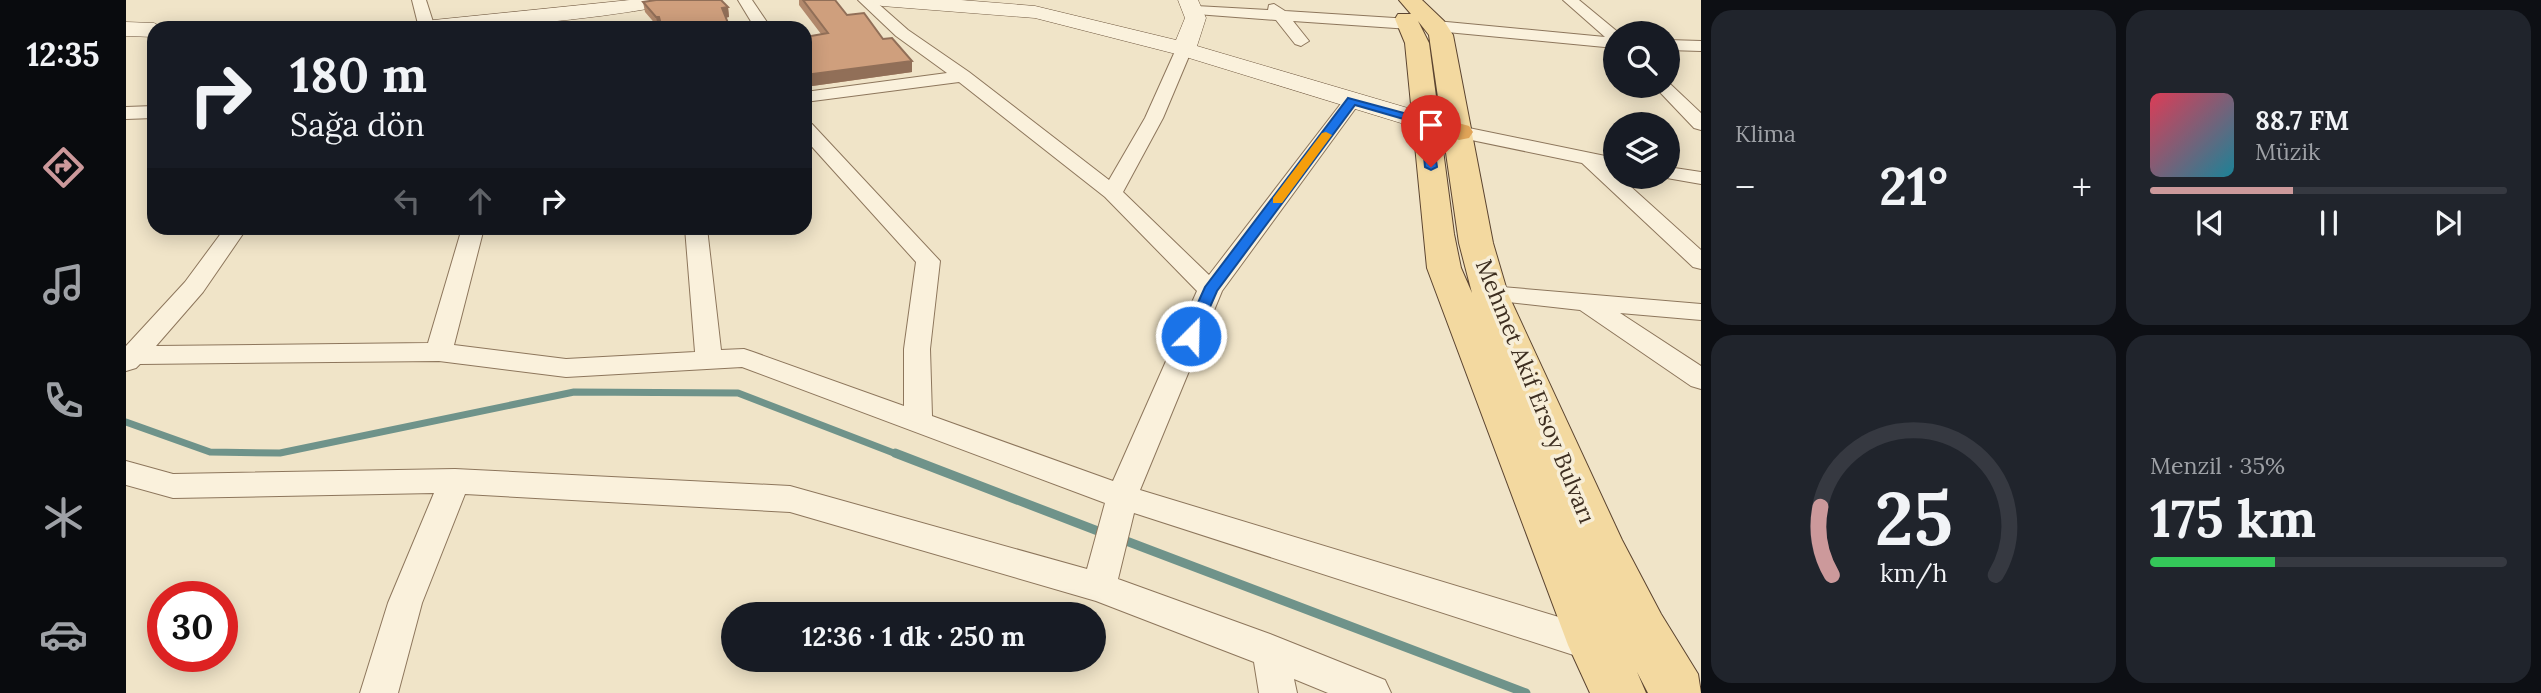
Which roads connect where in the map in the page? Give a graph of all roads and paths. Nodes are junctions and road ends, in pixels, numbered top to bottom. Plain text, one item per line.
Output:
1 (419, 0) edge
2 (665, 0) edge
3 (745, 0) edge
4 (865, 0) edge
5 (882, 0) edge
6 (1267, 0) edge
7 (1570, 0) edge
8 (601, 5) edge
9 (1192, 5) edge
10 (1411, 12) edge
11 (1281, 16) junction
12 (424, 21) edge
13 (479, 21) edge
14 (758, 21) edge
15 (1603, 28) edge
16 (126, 29) edge
17 (147, 30) edge
18 (1301, 41) dead end
19 (1603, 41) edge
20 (1680, 45) edge
21 (1701, 46) edge
22 (1184, 49) junction
23 (963, 76) junction
24 (812, 96) edge
25 (1675, 98) edge
26 (1352, 101) junction
27 (1680, 103) junction
28 (1701, 105) edge
29 (147, 112) edge
30 (128, 115) edge
31 (1701, 124) edge
32 (1443, 127) junction
33 (812, 136) edge
34 (1590, 160) junction
35 (1603, 162) edge
36 (1680, 175) edge
37 (1701, 178) edge
38 (1112, 194) junction
39 (231, 235) edge
40 (471, 235) edge
41 (697, 235) edge
42 (1701, 262) edge
43 (1210, 290) junction
44 (1490, 294) junction
45 (1589, 303) junction
46 (1701, 312) edge
47 (439, 352) junction
48 (128, 358) edge
49 (709, 360) junction
50 (1701, 379) edge
51 (918, 422) junction
52 (126, 473) edge
53 (455, 481) junction
54 (1122, 497) junction
55 (1099, 587) junction
56 (1595, 645) junction
57 (1270, 651) junction
58 (379, 693) edge
59 (1278, 693) edge
60 (1372, 693) edge
61 (1618, 693) edge
62 (1678, 693) edge

1 - 12 street
2 - 8 street
3 - 14 street
4 - 23 street
5 - 22 street
6 - 11 street
7 - 15 street
8 - 13 street
9 - 11 street
9 - 22 street
10 - 11 street
10 - 19 street
10 - 32 main road, Mehmet Akif Ersoy Bulvarı
11 - 18 street
16 - 17 street
20 - 21 street
22 - 26 street
22 - 38 street
23 - 24 street
23 - 38 street
25 - 27 street
26 - 32 street
26 - 43 street
27 - 28 street
27 - 31 street
29 - 30 street
32 - 34 street
32 - 44 main road, Mehmet Akif Ersoy Bulvarı
32 - 56 main road, Mehmet Akif Ersoy Bulvarı
33 - 51 street
34 - 35 street
34 - 42 street
36 - 37 street
38 - 43 street
39 - 48 street
40 - 47 street
41 - 49 street
43 - 54 street
44 - 45 street
44 - 62 main road, Mehmet Akif Ersoy Bulvarı
45 - 46 street
45 - 50 street
47 - 48 street
47 - 49 street
49 - 51 street
51 - 54 street
52 - 53 street
53 - 55 street
53 - 58 street
54 - 55 street
54 - 56 street
55 - 57 street
56 - 61 main road, Mehmet Akif Ersoy Bulvarı
57 - 59 street
57 - 60 street

